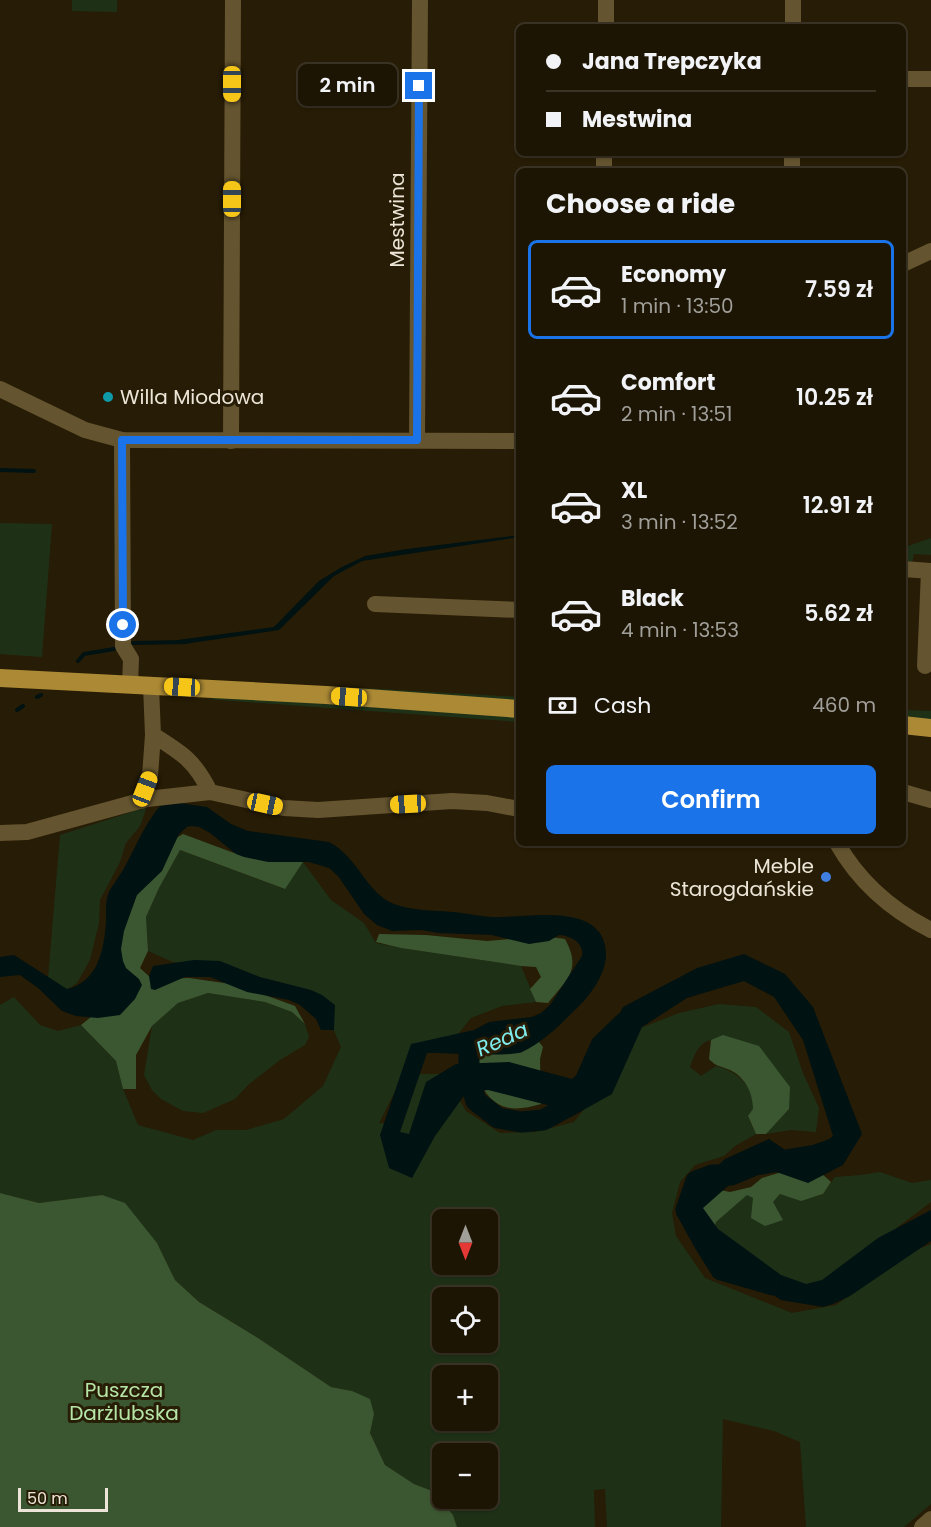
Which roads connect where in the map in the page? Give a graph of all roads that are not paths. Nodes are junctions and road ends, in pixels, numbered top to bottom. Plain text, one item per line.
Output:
1 (233, 0) edge
2 (420, 0) edge
3 (606, 0) edge
4 (793, 0) edge
5 (606, 24) edge
6 (793, 24) edge
7 (906, 79) edge
8 (931, 79) edge
9 (931, 251) edge
10 (906, 263) edge
11 (0, 389) edge
12 (122, 440) junction
13 (417, 440) junction
14 (231, 441) junction
15 (516, 441) edge
16 (906, 569) edge
17 (930, 571) edge
18 (375, 604) dead end
19 (516, 610) edge
20 (925, 666) dead end
21 (0, 678) edge
22 (130, 685) junction
23 (151, 686) junction
24 (516, 709) edge
25 (906, 727) edge
26 (931, 728) edge
27 (153, 735) junction
28 (210, 792) junction
29 (906, 793) edge
30 (931, 800) edge
31 (141, 801) junction
32 (516, 808) edge
33 (0, 833) edge
34 (839, 846) edge
35 (931, 930) edge
36 (931, 1519) edge
37 (922, 1527) edge

1 - 14 street
2 - 13 street, Mestwina
3 - 5 street
4 - 6 street
7 - 8 street
9 - 10 street
11 - 12 street
12 - 14 street
12 - 22 street
13 - 14 street
13 - 15 street
16 - 17 street
17 - 20 street
18 - 19 street
21 - 22 main road
22 - 23 main road
23 - 24 main road
23 - 27 street
25 - 26 main road
27 - 28 street
27 - 31 street
28 - 31 street
28 - 32 street
29 - 30 street
31 - 33 street
34 - 35 street
36 - 37 street

